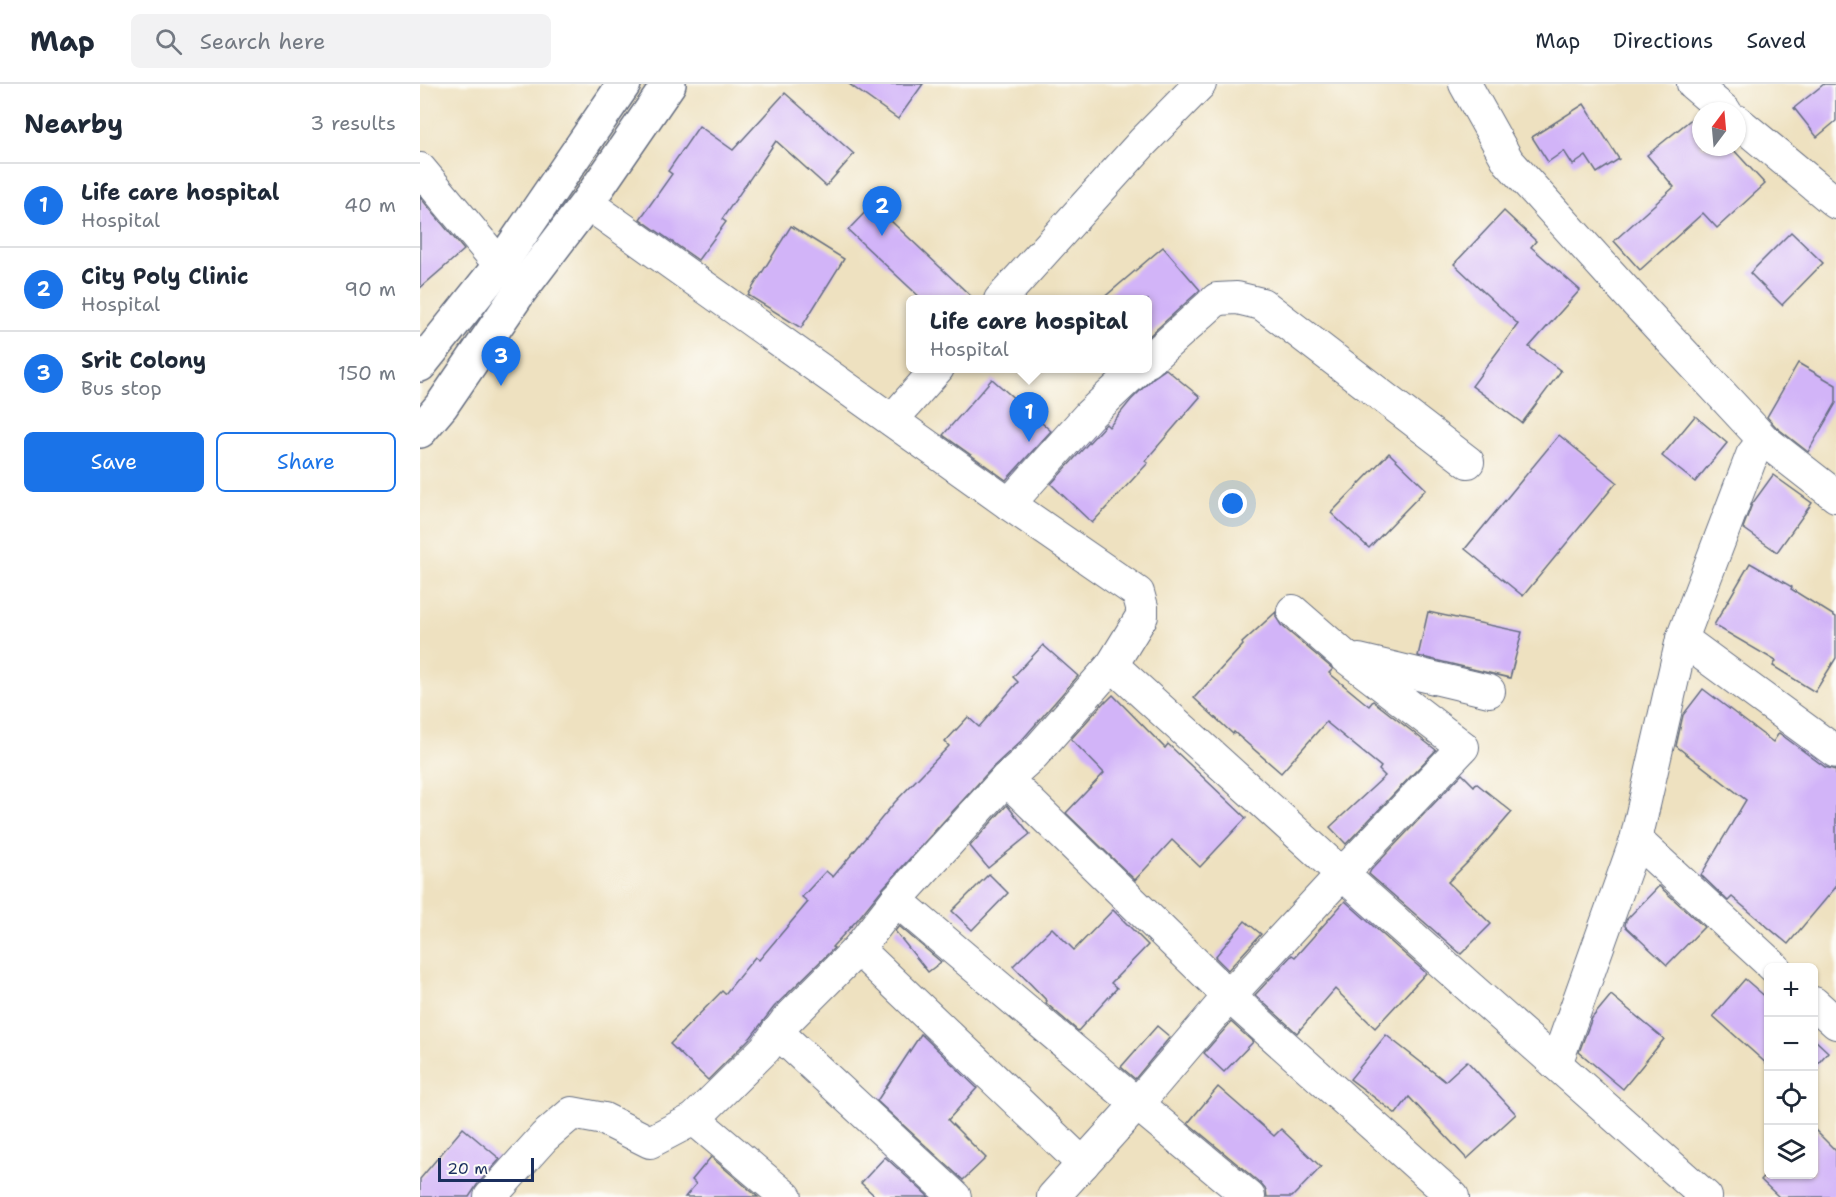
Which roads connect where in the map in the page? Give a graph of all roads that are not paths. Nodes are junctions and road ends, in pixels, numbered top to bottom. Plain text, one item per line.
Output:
1 (624, 84) edge
2 (669, 84) edge
3 (1200, 84) edge
4 (1465, 84) edge
5 (1693, 84) edge
6 (1714, 102) edge
7 (1746, 128) edge
8 (420, 169) edge
9 (586, 203) junction
10 (1836, 203) edge
11 (500, 265) junction
12 (1005, 295) edge
13 (1152, 357) edge
14 (420, 365) edge
15 (934, 373) edge
16 (1135, 373) edge
17 (892, 420) junction
18 (420, 431) edge
19 (1764, 440) junction
20 (1468, 462) dead end
21 (1836, 496) edge
22 (1009, 504) junction
23 (1293, 611) dead end
24 (1682, 639) junction
25 (1347, 658) junction
26 (1112, 665) junction
27 (1489, 691) dead end
28 (1836, 752) edge
29 (1006, 779) junction
30 (1636, 840) junction
31 (1342, 874) junction
32 (896, 900) junction
33 (858, 950) junction
34 (1770, 963) edge
35 (1229, 996) junction
36 (1818, 1007) edge
37 (1836, 1023) edge
38 (777, 1032) junction
39 (1556, 1064) junction
40 (1137, 1104) junction
41 (693, 1119) junction
42 (1083, 1164) junction
43 (490, 1197) edge
44 (786, 1197) edge
45 (955, 1197) edge
46 (1053, 1197) edge
47 (1249, 1197) edge
48 (1453, 1197) edge
49 (1706, 1197) edge

1 - 11 main road
2 - 9 main road
3 - 12 street
4 - 19 street
5 - 6 street
7 - 10 street
8 - 11 street
9 - 17 street
9 - 18 main road
11 - 14 main road
13 - 20 street
15 - 17 street
16 - 22 street
17 - 22 street
19 - 21 street
19 - 24 street
22 - 26 street
23 - 25 street
24 - 28 street
24 - 30 street
25 - 27 street
25 - 31 street
26 - 29 street
26 - 31 street
29 - 32 street
29 - 35 street
30 - 34 street
30 - 39 street
31 - 35 street
31 - 39 street
32 - 33 street
32 - 40 street
33 - 38 street
33 - 42 street
35 - 40 street
35 - 48 street
36 - 37 street
38 - 41 street
38 - 45 street
39 - 49 street
40 - 42 street
40 - 47 street
41 - 43 street
41 - 44 street
42 - 46 street

